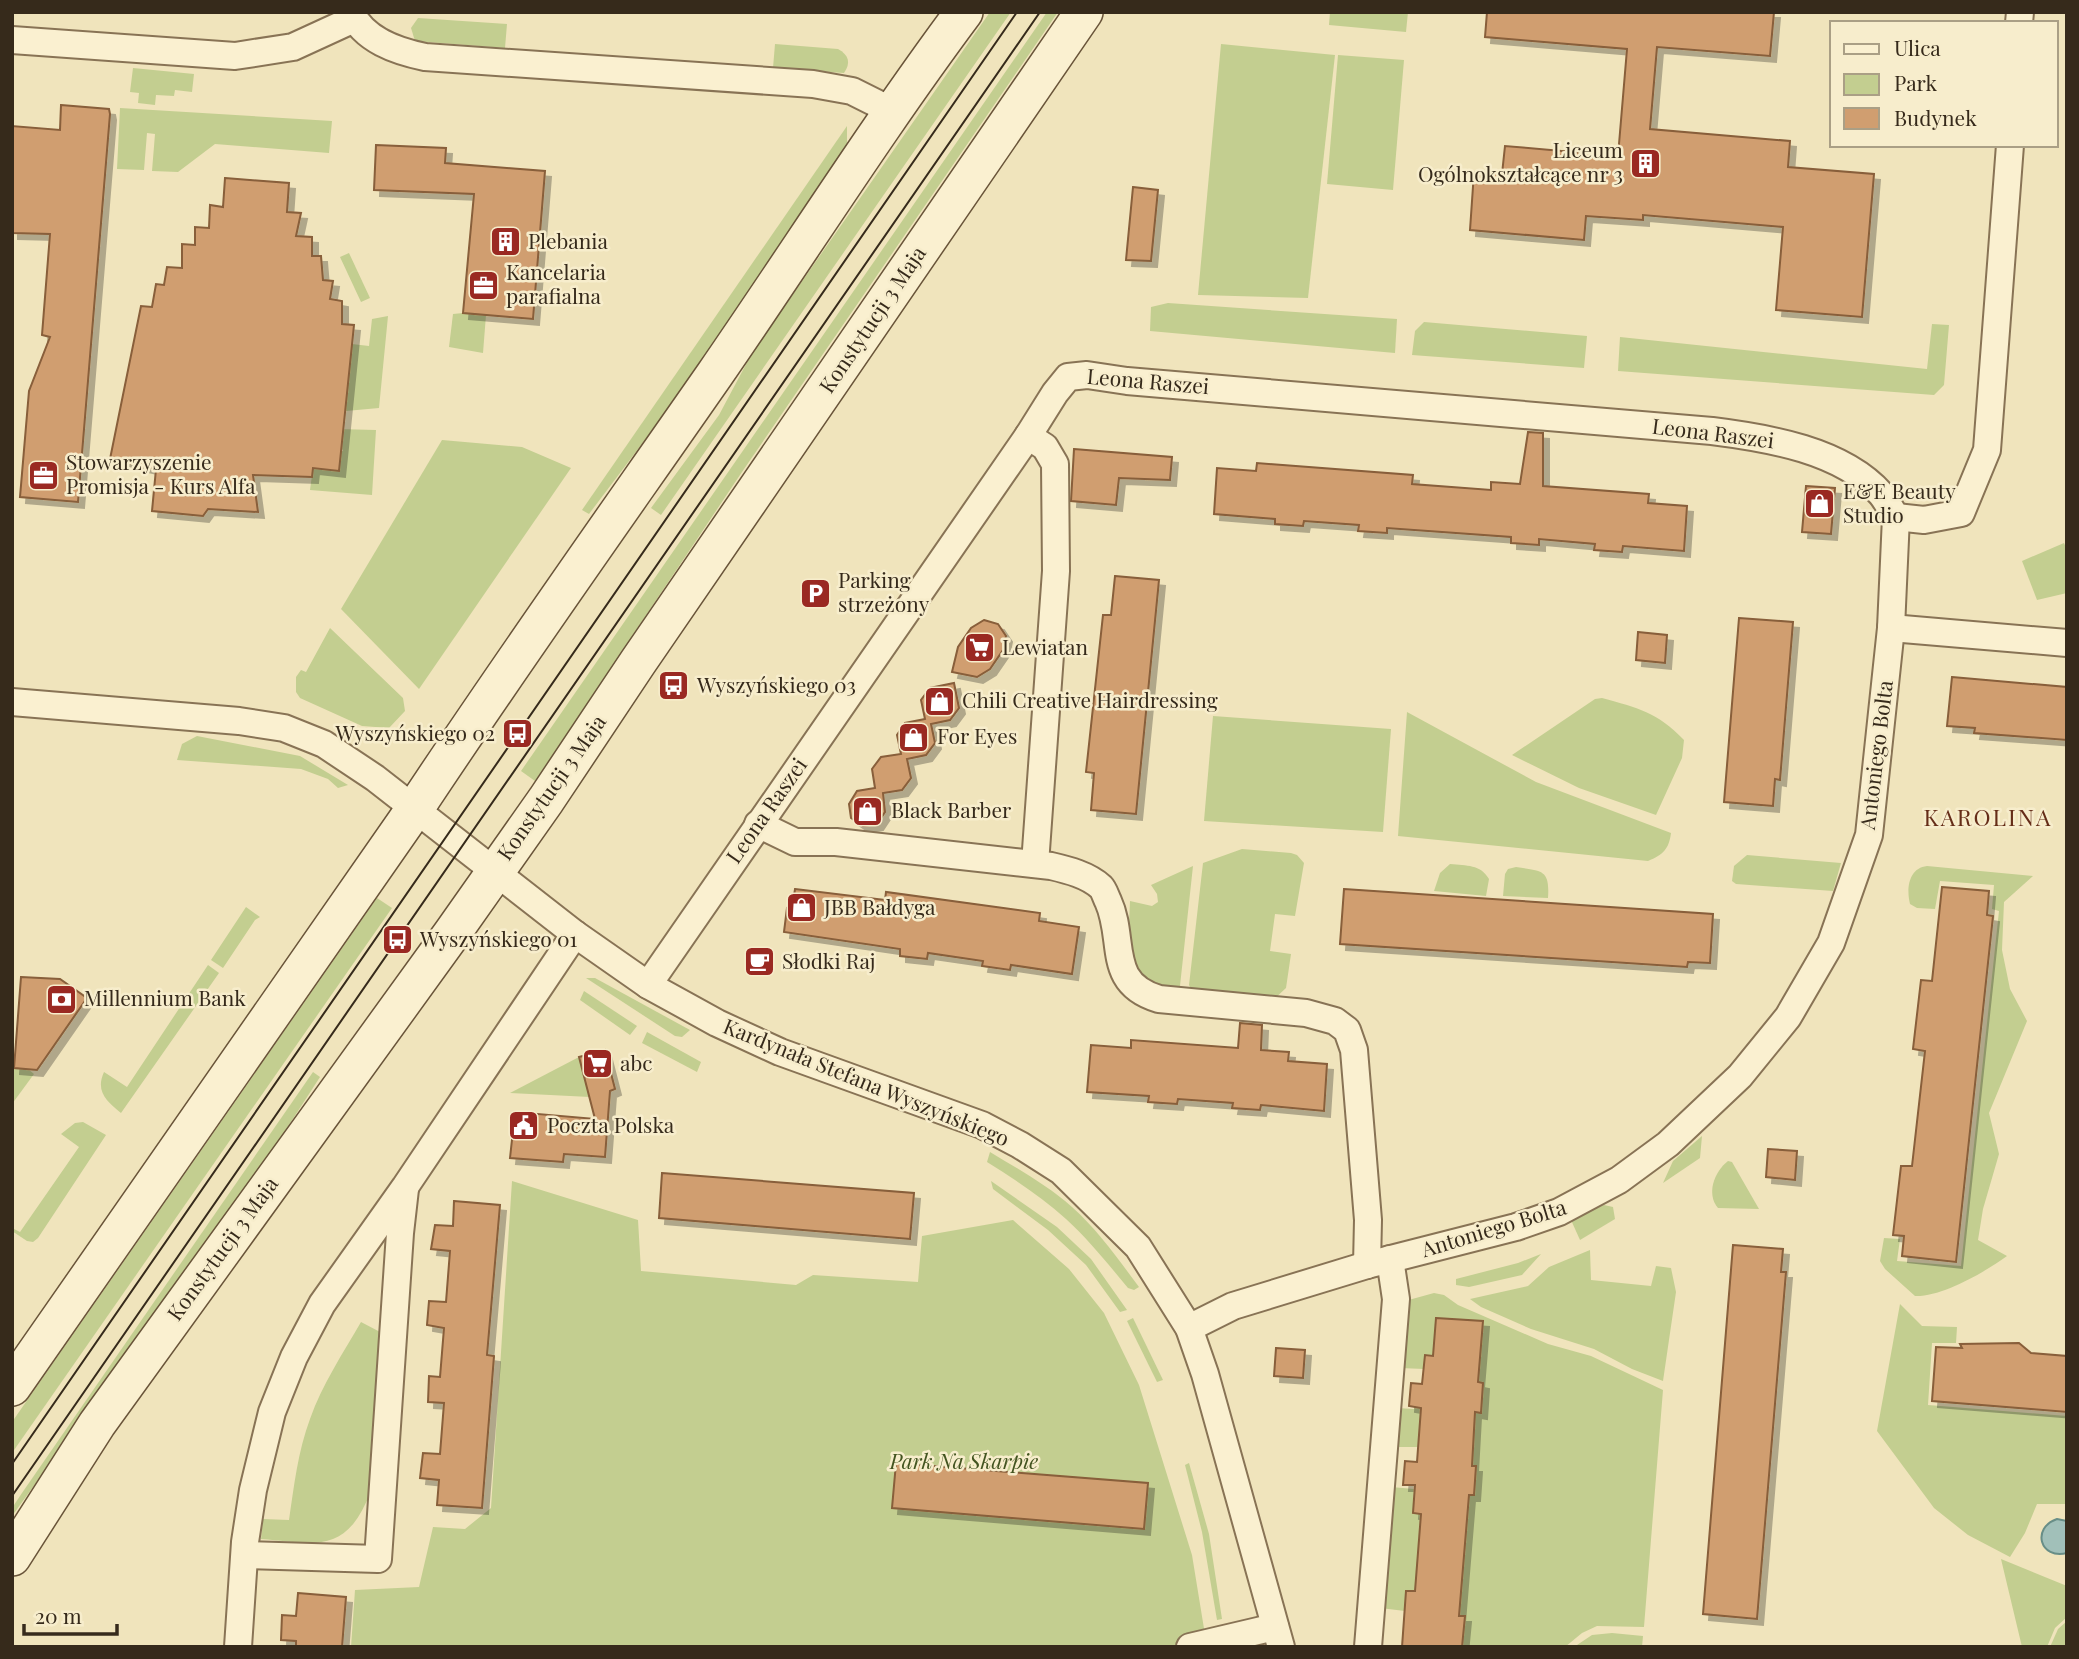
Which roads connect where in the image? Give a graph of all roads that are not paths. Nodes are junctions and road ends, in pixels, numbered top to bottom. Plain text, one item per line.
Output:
1 (964, 12) edge
2 (1084, 12) edge
3 (352, 16) edge
4 (12, 40) edge
5 (892, 111) junction
6 (2010, 147) edge
7 (1028, 436) junction
8 (1896, 517) junction
9 (1891, 628) junction
10 (2067, 643) edge
11 (12, 702) edge
12 (414, 810) junction
13 (758, 824) junction
14 (1035, 864) junction
15 (493, 872) junction
16 (575, 934) junction
17 (648, 985) junction
18 (405, 1187) junction
19 (1379, 1262) junction
20 (1189, 1328) junction
21 (12, 1387) edge
22 (245, 1555) junction
23 (12, 1557) edge
24 (1278, 1637) edge
25 (238, 1647) edge
26 (1189, 1647) edge
27 (1368, 1647) edge

1 - 5 street
2 - 15 street, Konstytucji 3 Maja
3 - 4 street
3 - 5 street
5 - 12 street
6 - 8 street
7 - 8 street, Leona Raszei
7 - 13 street, Leona Raszei
7 - 14 street
8 - 9 street, Antoniego Bolta
9 - 10 street
9 - 19 street, Antoniego Bolta
11 - 12 street, Kardynała Stefana Wyszyńskiego
12 - 15 street, Kardynała Stefana Wyszyńskiego
12 - 21 street
13 - 14 street
13 - 17 street, Leona Raszei
14 - 19 street
15 - 16 street, Kardynała Stefana Wyszyńskiego
15 - 23 street, Konstytucji 3 Maja
16 - 17 street, Kardynała Stefana Wyszyńskiego
16 - 18 street
17 - 20 street, Kardynała Stefana Wyszyńskiego
18 - 22 street
18 - 22 street
19 - 20 street, Antoniego Bolta
19 - 27 street
20 - 24 street, Kardynała Stefana Wyszyńskiego
22 - 25 street
24 - 26 street

